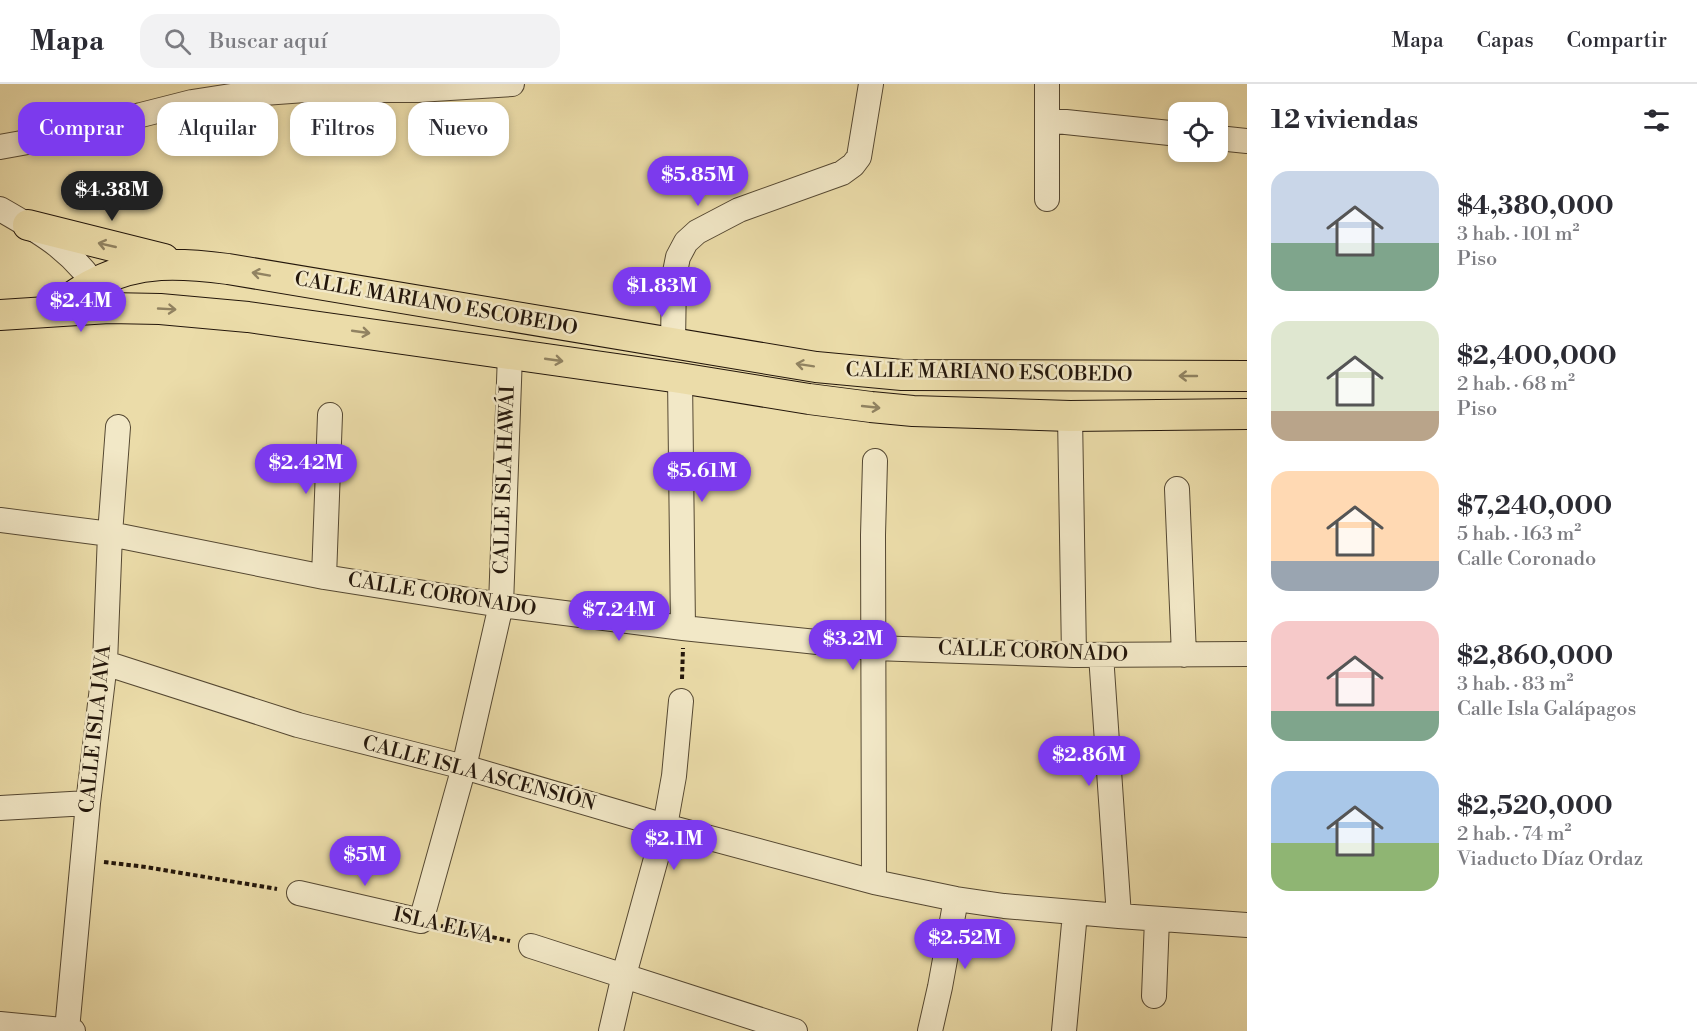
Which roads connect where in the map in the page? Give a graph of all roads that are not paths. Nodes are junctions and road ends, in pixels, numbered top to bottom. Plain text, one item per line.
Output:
1 (512, 84) edge
2 (871, 84) edge
3 (1047, 84) edge
4 (1047, 120) junction
5 (1168, 133) edge
6 (1228, 139) edge
7 (1247, 141) edge
8 (0, 147) edge
9 (1047, 199) dead end
10 (0, 209) edge
11 (28, 225) junction
12 (184, 263) junction
13 (102, 296) junction
14 (0, 315) edge
15 (673, 344) junction
16 (510, 354) junction
17 (1247, 376) edge
18 (680, 378) junction
19 (1247, 414) edge
20 (330, 415) dead end
21 (1070, 416) junction
22 (118, 427) dead end
23 (875, 461) dead end
24 (1178, 489) dead end
25 (0, 520) edge
26 (110, 534) junction
27 (324, 577) junction
28 (501, 605) junction
29 (683, 628) junction
30 (874, 648) junction
31 (1247, 654) edge
32 (1074, 655) junction
33 (1101, 655) junction
34 (1184, 655) junction
35 (105, 663) junction
36 (681, 701) road end
37 (464, 768) junction
38 (88, 803) junction
39 (0, 808) edge
40 (665, 826) junction
41 (874, 882) junction
42 (299, 893) road end
43 (956, 899) junction
44 (1075, 913) junction
45 (1119, 916) junction
46 (1157, 919) junction
47 (421, 921) joint
48 (1247, 925) edge
49 (531, 946) road end
50 (624, 975) junction
51 (1154, 996) dead end
52 (0, 1024) edge
53 (70, 1030) edge
54 (611, 1031) edge
55 (795, 1031) edge
56 (930, 1031) edge
57 (1064, 1031) edge

1 - 8 street
2 - 15 street
3 - 4 street
4 - 5 street
4 - 9 street
6 - 7 street
10 - 11 street
12 -> 11 main road
11 - 13 street
12 - 13 main road, CALLE MARIANO ESCOBEDO
15 -> 12 main road, CALLE MARIANO ESCOBEDO
13 - 14 main road
13 -> 16 main road, CALLE MARIANO ESCOBEDO
17 -> 15 main road, CALLE MARIANO ESCOBEDO
16 -> 18 main road, CALLE MARIANO ESCOBEDO
16 - 28 street, CALLE ISLA HAWÁI
18 -> 21 main road, CALLE MARIANO ESCOBEDO
18 - 29 street
19 - 21 main road, CALLE MARIANO ESCOBEDO
20 - 27 street
21 - 32 street
22 - 26 street, CALLE ISLA JAVA
23 - 30 street
24 - 34 street
25 - 26 street, CALLE CORONADO
26 - 27 street, CALLE CORONADO
26 - 35 street, CALLE ISLA JAVA
27 - 28 street, CALLE CORONADO
28 - 29 street, CALLE CORONADO
28 - 37 street, CALLE ISLA HAWÁI
29 - 30 street, CALLE CORONADO
30 - 32 street, CALLE CORONADO
30 - 41 street
31 - 34 street, CALLE CORONADO
32 - 33 street, CALLE CORONADO
33 - 34 street, CALLE CORONADO
33 - 45 street
35 - 37 street, CALLE ISLA ASCENSIÓN
35 - 38 street, CALLE ISLA JAVA
36 - 40 street
37 - 40 street, CALLE ISLA ASCENSIÓN
37 - 47 street, CALLE ISLA HAWÁI
38 - 39 street
38 - 53 street, CALLE ISLA JAVA
40 - 41 street, CALLE ISLA ASCENSIÓN
40 - 50 street
41 - 43 street, CALLE ISLA ASCENSIÓN
42 - 47 street, ISLA ELVA
43 - 44 street, CALLE ISLA ASCENSIÓN
43 - 56 street
44 - 45 street, CALLE ISLA ASCENSIÓN
44 - 57 street
45 - 46 street, CALLE ISLA ASCENSIÓN
46 - 48 street, CALLE ISLA ASCENSIÓN
46 - 51 street
49 - 50 street
50 - 54 street
50 - 55 street
52 - 53 street

